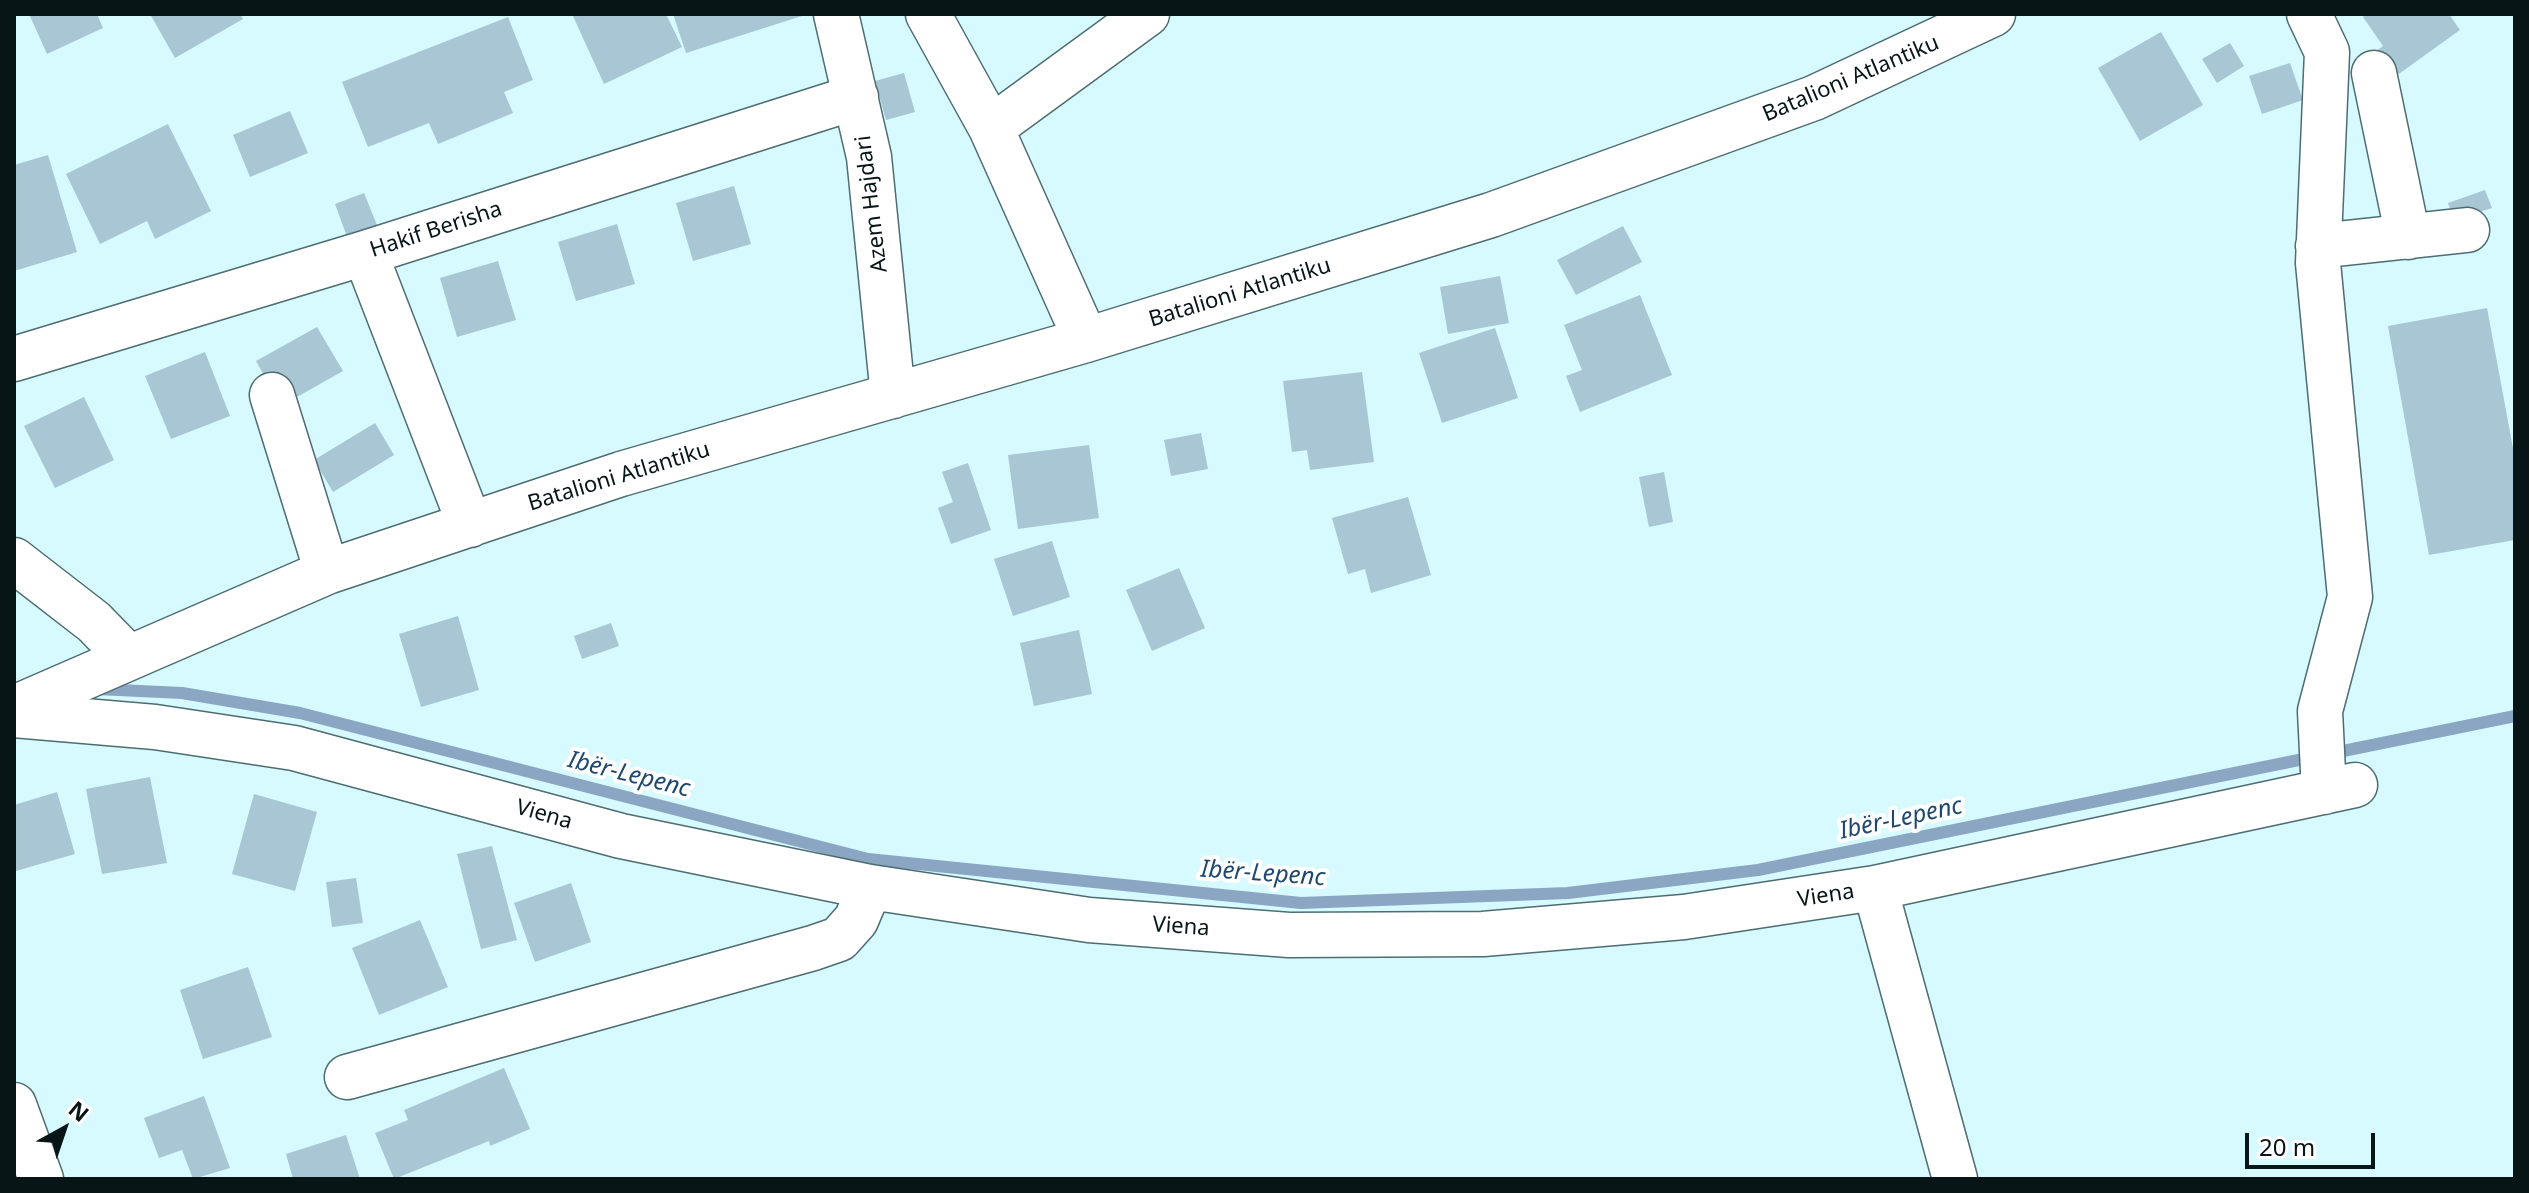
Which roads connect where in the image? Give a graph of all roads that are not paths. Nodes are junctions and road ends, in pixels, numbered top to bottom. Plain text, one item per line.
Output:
1 (836, 14) edge
2 (928, 14) edge
3 (1147, 14) edge
4 (1993, 14) edge
5 (2309, 14) edge
6 (2374, 73) dead end
7 (856, 97) junction
8 (991, 128) junction
9 (2467, 230) dead end
10 (2408, 237) junction
11 (2318, 246) junction
12 (365, 253) junction
13 (1086, 340) junction
14 (14, 359) edge
15 (272, 395) dead end
16 (893, 396) junction
17 (470, 525) junction
18 (14, 560) edge
19 (327, 572) junction
20 (128, 657) junction
21 (18, 708) edge
22 (870, 887) junction
23 (1875, 888) junction
24 (347, 1077) dead end
25 (14, 1105) edge
26 (41, 1179) edge
27 (1955, 1179) edge

1 - 7 street, Azem Hajdari
2 - 8 street
3 - 8 street
4 - 13 street, Batalioni Atlantiku
5 - 11 street
6 - 10 street
7 - 12 street, Hakif Berisha
7 - 16 street, Azem Hajdari
8 - 13 street
9 - 10 street
10 - 11 street
11 - 23 street, Viena
12 - 14 street, Hakif Berisha
12 - 17 street
13 - 16 street, Batalioni Atlantiku
15 - 19 street
16 - 17 street, Batalioni Atlantiku
17 - 19 street, Batalioni Atlantiku
18 - 20 street
19 - 20 street, Batalioni Atlantiku
20 - 21 street, Batalioni Atlantiku
21 - 22 street, Viena
22 - 23 street, Viena
22 - 24 street
23 - 27 street
25 - 26 street

